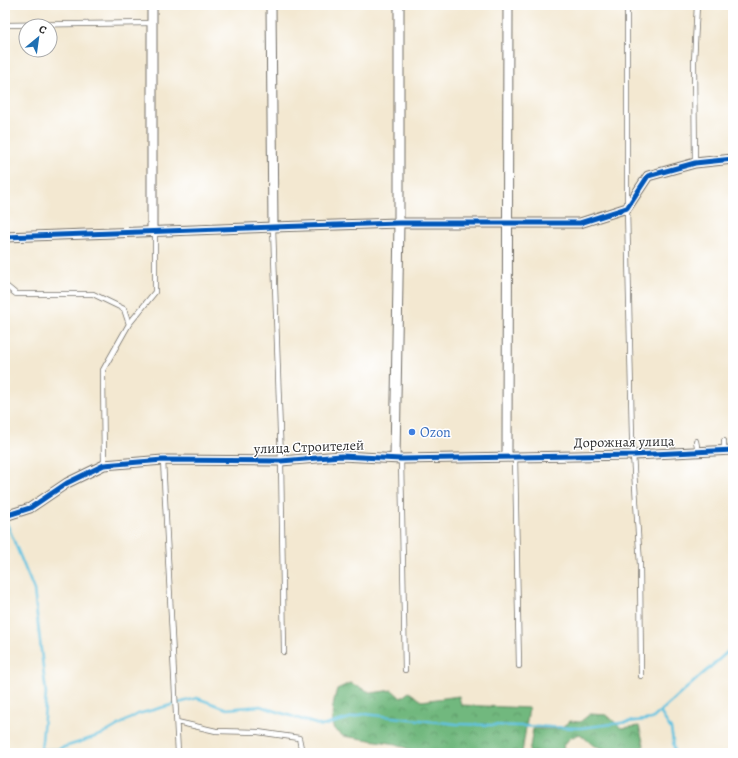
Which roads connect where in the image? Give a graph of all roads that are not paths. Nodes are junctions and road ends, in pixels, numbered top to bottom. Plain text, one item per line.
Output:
1 (152, 5) edge
2 (271, 5) edge
3 (399, 5) edge
4 (508, 5) edge
5 (627, 5) edge
6 (697, 5) edge
7 (152, 23) junction
8 (5, 25) edge
9 (733, 159) edge
10 (696, 163) junction
11 (627, 208) junction
12 (399, 223) junction
13 (508, 224) junction
14 (273, 226) junction
15 (154, 231) junction
16 (5, 237) edge
17 (5, 285) edge
18 (129, 324) junction
19 (696, 441) dead end
20 (724, 441) dead end
21 (729, 450) edge
22 (698, 452) junction
23 (634, 455) junction
24 (511, 457) junction
25 (398, 458) junction
26 (163, 460) junction
27 (281, 461) junction
28 (104, 465) junction
29 (5, 516) edge
30 (284, 652) dead end
31 (519, 666) dead end
32 (405, 670) dead end
33 (641, 676) dead end
34 (177, 722) junction
35 (178, 753) edge
36 (302, 753) edge

1 - 7 street
2 - 14 street
3 - 12 street
4 - 13 street
5 - 11 lane
6 - 10 lane
7 - 8 lane
7 - 15 street
9 - 10 street
10 - 11 street
11 - 13 street
11 - 23 lane
12 - 13 street
12 - 14 street
12 - 25 street
13 - 24 street
14 - 15 street
14 - 27 lane
15 - 16 street
15 - 18 lane
17 - 18 lane
18 - 28 lane
19 - 22 lane
20 - 21 lane
21 - 22 street, Дорожная улица
22 - 23 street, Дорожная улица
23 - 24 street, Дорожная улица
23 - 33 lane
24 - 25 street, улица Строителей
24 - 31 lane
25 - 27 street, улица Строителей
25 - 32 lane
26 - 27 street, улица Строителей
26 - 28 street, улица Строителей
26 - 34 lane
27 - 30 lane
28 - 29 street
34 - 35 lane
34 - 36 lane

